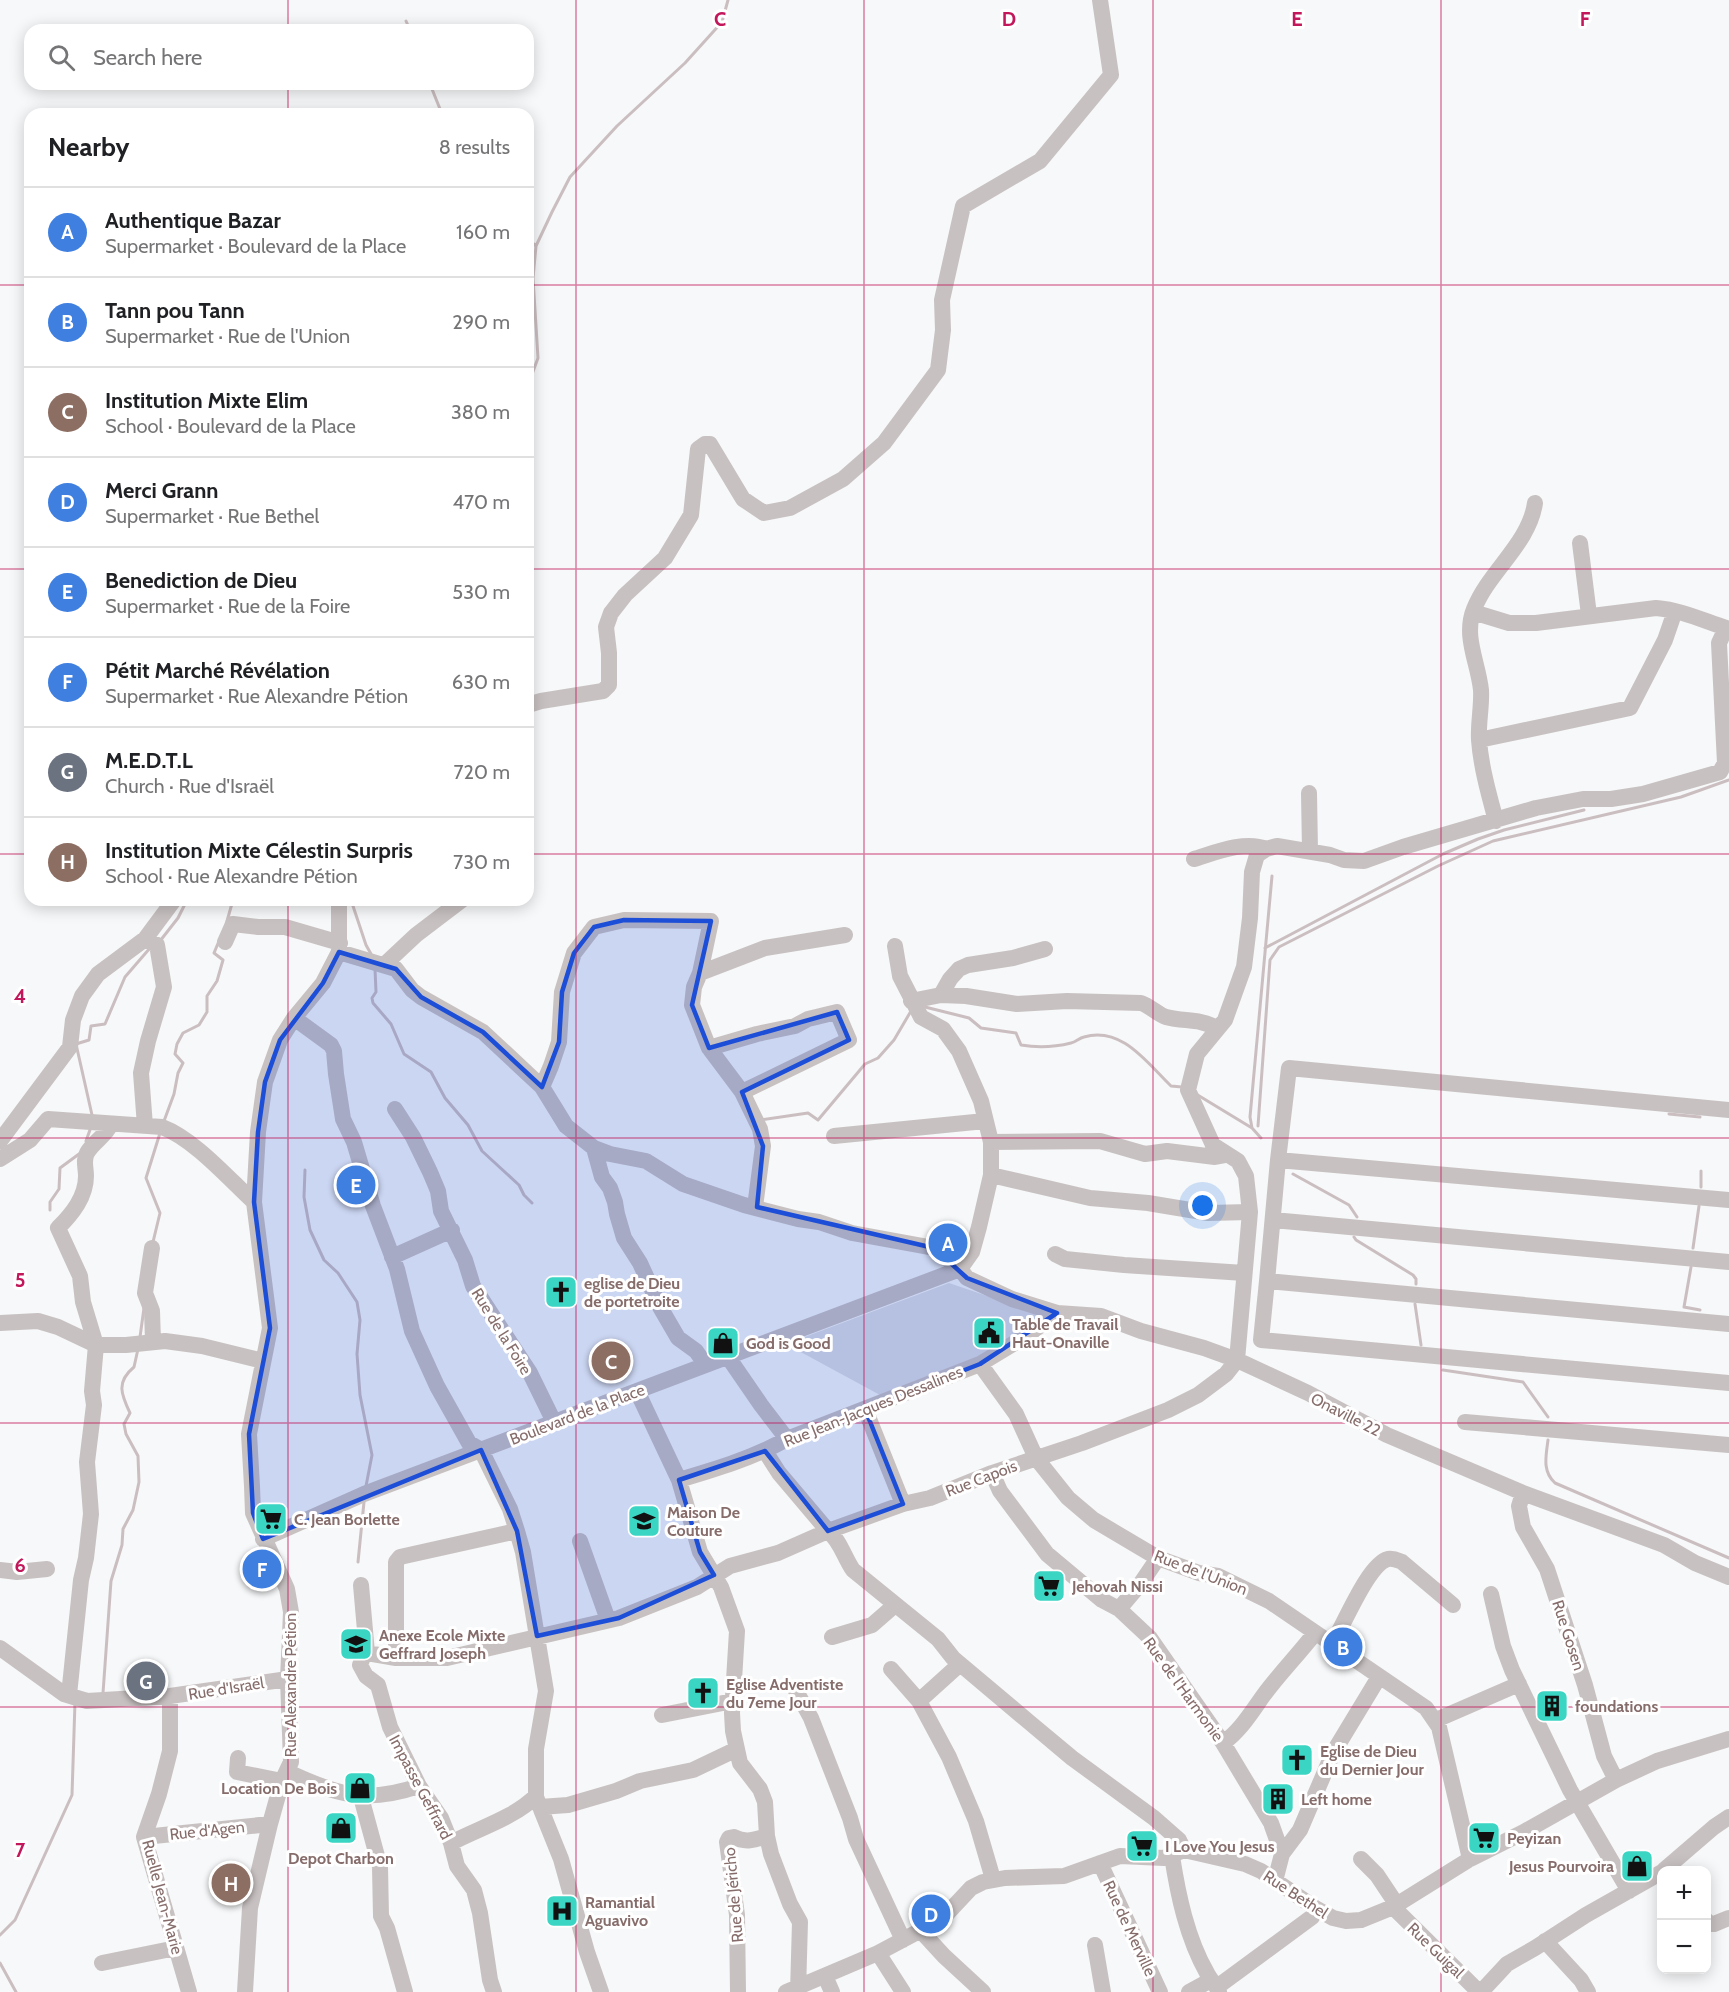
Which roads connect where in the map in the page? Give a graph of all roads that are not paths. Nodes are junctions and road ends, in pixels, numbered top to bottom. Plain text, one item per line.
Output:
1 (1100, 0) edge
2 (1535, 503) dead end
3 (1580, 543) dead end
4 (1675, 611) junction
5 (1473, 612) junction
6 (1588, 615) junction
7 (1728, 628) edge
8 (534, 703) edge
9 (1479, 740) junction
10 (1310, 793) dead end
11 (1496, 821) junction
12 (1266, 849) junction
13 (1310, 851) junction
14 (1194, 859) dead end
15 (170, 906) edge
16 (339, 906) edge
17 (454, 906) edge
18 (844, 935) dead end
19 (145, 939) junction
20 (225, 942) dead end
21 (895, 946) dead end
22 (339, 947) junction
23 (1045, 949) dead end
24 (384, 965) junction
25 (700, 973) junction
26 (941, 995) junction
27 (912, 1001) junction
28 (294, 1018) junction
29 (1217, 1028) junction
30 (709, 1048) junction
31 (542, 1087) junction
32 (742, 1092) junction
33 (395, 1109) dead end
34 (1729, 1110) edge
35 (985, 1121) junction
36 (111, 1125) junction
37 (146, 1126) junction
38 (834, 1136) dead end
39 (0, 1141) edge
40 (991, 1142) junction
41 (594, 1148) junction
42 (1226, 1155) junction
43 (0, 1159) edge
44 (1278, 1160) junction
45 (991, 1175) junction
46 (1729, 1200) edge
47 (254, 1202) junction
48 (755, 1207) junction
49 (1250, 1212) junction
50 (1273, 1220) junction
51 (452, 1230) junction
52 (152, 1248) dead end
53 (1055, 1254) dead end
54 (392, 1257) junction
55 (1729, 1262) edge
56 (960, 1269) junction
57 (1244, 1273) junction
58 (1267, 1281) junction
59 (1057, 1313) junction
60 (0, 1323) edge
61 (1729, 1324) edge
62 (1261, 1340) junction
63 (153, 1341) junction
64 (96, 1345) junction
65 (728, 1357) junction
66 (263, 1361) junction
67 (1242, 1363) junction
68 (705, 1364) junction
69 (980, 1364) junction
70 (1729, 1383) edge
71 (637, 1391) junction
72 (865, 1408) junction
73 (554, 1422) junction
74 (1465, 1422) dead end
75 (787, 1439) junction
76 (1729, 1445) edge
77 (481, 1450) junction
78 (765, 1451) junction
79 (1036, 1458) junction
80 (992, 1473) junction
81 (679, 1480) junction
82 (1523, 1493) junction
83 (903, 1504) junction
84 (517, 1531) junction
85 (828, 1531) junction
86 (263, 1539) junction
87 (580, 1541) dead end
88 (1158, 1558) junction
89 (47, 1569) dead end
90 (0, 1570) edge
91 (714, 1575) junction
92 (1729, 1577) edge
93 (361, 1585) dead end
94 (1491, 1594) dead end
95 (895, 1605) junction
96 (1452, 1605) dead end
97 (1119, 1609) junction
98 (608, 1620) junction
99 (1314, 1633) junction
100 (537, 1636) junction
101 (832, 1636) dead end
102 (1332, 1644) junction
103 (0, 1648) edge
104 (368, 1653) junction
105 (396, 1658) junction
106 (960, 1664) junction
107 (891, 1669) dead end
108 (1379, 1677) junction
109 (288, 1679) junction
110 (1519, 1684) junction
111 (795, 1689) dead end
112 (69, 1695) junction
113 (170, 1696) junction
114 (733, 1701) junction
115 (919, 1701) junction
116 (662, 1715) dead end
117 (1436, 1720) junction
118 (1729, 1739) edge
119 (1223, 1743) junction
120 (737, 1749) junction
121 (238, 1758) dead end
122 (285, 1776) junction
123 (1616, 1780) junction
124 (419, 1786) junction
125 (362, 1797) junction
126 (538, 1802) junction
127 (1578, 1802) junction
128 (1729, 1817) edge
129 (270, 1824) junction
130 (767, 1836) junction
131 (144, 1837) junction
132 (451, 1844) junction
133 (1178, 1853) junction
134 (1282, 1854) junction
135 (1361, 1859) dead end
136 (1470, 1859) junction
137 (1100, 1863) junction
138 (1670, 1866) edge
139 (1657, 1875) edge
140 (993, 1879) junction
141 (1275, 1881) junction
142 (1629, 1891) junction
143 (1395, 1906) junction
144 (1317, 1909) junction
145 (1729, 1918) edge
146 (1711, 1924) edge
147 (921, 1930) junction
148 (903, 1940) junction
149 (1545, 1941) junction
150 (1095, 1945) dead end
151 (176, 1948) junction
152 (878, 1953) junction
153 (102, 1963) dead end
154 (825, 1976) junction
155 (1216, 1986) edge
156 (794, 1990) edge
157 (400, 1991) edge
158 (189, 1992) edge
159 (245, 1992) edge
160 (494, 1992) edge
161 (601, 1992) edge
162 (738, 1992) edge
163 (832, 1992) edge
164 (903, 1992) edge
165 (983, 1992) edge
166 (1103, 1992) edge
167 (1160, 1992) edge
168 (1189, 1992) edge
169 (1480, 1992) edge
170 (1588, 1992) edge

1 - 8 street
2 - 5 street
3 - 6 street
4 - 6 street
4 - 7 street
4 - 9 street
5 - 6 street
5 - 9 street
7 - 11 street
9 - 11 street
10 - 13 street
11 - 13 street
12 - 13 street
12 - 14 street
12 - 29 street
15 - 19 street
16 - 22 street, Rue Alexandre Pétion
17 - 24 street
18 - 25 street
19 - 37 street
19 - 39 street
20 - 22 street
21 - 27 street
22 - 24 street
22 - 28 street, Rue Alexandre Pétion
23 - 26 street
24 - 31 street
25 - 30 street
25 - 31 street
26 - 27 street
26 - 29 street
27 - 35 street
28 - 47 street, Rue Alexandre Pétion
28 - 54 street
29 - 42 street
30 - 32 street
30 - 32 street
31 - 41 street
32 - 48 street
33 - 51 street, Rue de la Foire
34 - 44 street
35 - 38 street
35 - 40 street
36 - 37 street
36 - 43 street
36 - 64 street
37 - 47 street
40 - 42 street
40 - 45 street
41 - 48 street, Onaville 22
41 - 68 street
42 - 49 street
44 - 46 street
44 - 50 street
45 - 49 street
45 - 56 street
47 - 66 street, Rue Alexandre Pétion
48 - 56 street, Onaville 22
49 - 57 street
50 - 55 street
50 - 58 street
51 - 54 street
51 - 73 street, Rue de la Foire
52 - 63 street
53 - 57 street
54 - 77 street
56 - 59 street, Onaville 22
56 - 65 street, Boulevard de la Place
57 - 67 street
58 - 61 street
58 - 62 street
59 - 67 street, Onaville 22
59 - 69 street, Rue Jean-Jacques Dessalines
60 - 64 street
62 - 67 street, Rue Capois
62 - 70 street
63 - 64 street
63 - 66 street
64 - 112 street
65 - 68 street, Boulevard de la Place
65 - 75 street
66 - 86 street, Rue Alexandre Pétion
67 - 79 street, Rue Capois
67 - 82 street, Onaville 22
68 - 71 street, Boulevard de la Place
69 - 72 street, Rue Jean-Jacques Dessalines
69 - 79 street, Rue de l'Union
71 - 73 street, Boulevard de la Place
71 - 81 street
72 - 75 street, Rue Jean-Jacques Dessalines
72 - 83 street
73 - 77 street, Boulevard de la Place
74 - 76 street
75 - 78 street, Rue Jean-Jacques Dessalines
77 - 84 street
77 - 86 street, Boulevard de la Place
78 - 81 street, Rue Jean-Jacques Dessalines
78 - 85 street
79 - 80 street, Rue Capois
79 - 88 street, Rue de l'Union
80 - 83 street, Rue Capois
80 - 97 street, Rue de l'Harmonie
81 - 91 street
82 - 92 street, Onaville 22
82 - 123 street, Rue Gosen
83 - 85 street, Rue Capois
84 - 100 street
84 - 105 street
85 - 91 street, Rue Capois
85 - 95 street
86 - 109 street, Rue Alexandre Pétion
87 - 98 street
88 - 97 street
88 - 99 street, Rue de l'Union
89 - 90 street
91 - 98 street, Rue Capois
91 - 114 street
93 - 104 street, Impasse Geffrard
94 - 110 street
95 - 101 street
95 - 106 street
96 - 102 street
97 - 119 street, Rue de l'Harmonie
98 - 100 street, Rue Capois
99 - 102 street, Rue de l'Union
99 - 119 street
100 - 105 street, Rue Capois
100 - 126 street
102 - 108 street, Rue de l'Union
103 - 112 street, Rue d'Israël
104 - 105 street, Rue Capois
104 - 124 street, Impasse Geffrard
106 - 115 street
106 - 133 street
107 - 115 street
108 - 117 street, Rue de l'Union
108 - 134 street
109 - 113 street, Rue d'Israël
109 - 122 street, Rue Alexandre Pétion
110 - 117 street
110 - 127 street
111 - 148 street
112 - 113 street, Rue d'Israël
113 - 131 street, Ruelle Jean-Marie
114 - 116 street
114 - 120 street
115 - 140 street
117 - 136 street
118 - 123 street, Rue Bethel
119 - 134 street, Rue de l'Harmonie
120 - 126 street
120 - 130 street
121 - 122 street
122 - 125 street
122 - 129 street, Rue Alexandre Pétion
123 - 127 street, Rue Bethel
124 - 125 street
124 - 132 street, Impasse Geffrard
125 - 157 street
126 - 132 street
126 - 161 street
127 - 136 street, Rue Bethel
127 - 142 street
128 - 138 street
129 - 131 street, Rue d'Agen
129 - 159 street, Rue Alexandre Pétion
130 - 156 street
130 - 162 street, Rue de Jéricho
131 - 151 street, Ruelle Jean-Marie
132 - 160 street, Impasse Geffrard
133 - 137 street, Rue Bethel
133 - 141 street, Rue Bethel
133 - 155 street
134 - 141 street
135 - 143 street, Rue Guigal
136 - 143 street, Rue Bethel
137 - 140 street, Rue Bethel
137 - 167 street, Rue de Merville
139 - 142 street
140 - 147 street, Rue Bethel
141 - 144 street, Rue Bethel
142 - 149 street
143 - 144 street, Rue Bethel
143 - 169 street, Rue Guigal
144 - 155 street
145 - 146 street
147 - 148 street, Rue Bethel
147 - 165 street
148 - 152 street, Rue Bethel
149 - 169 street
149 - 170 street
150 - 166 street
151 - 153 street
151 - 158 street, Ruelle Jean-Marie
152 - 154 street, Rue Bethel
152 - 164 street
154 - 156 street, Rue Bethel
154 - 163 street
155 - 168 street

